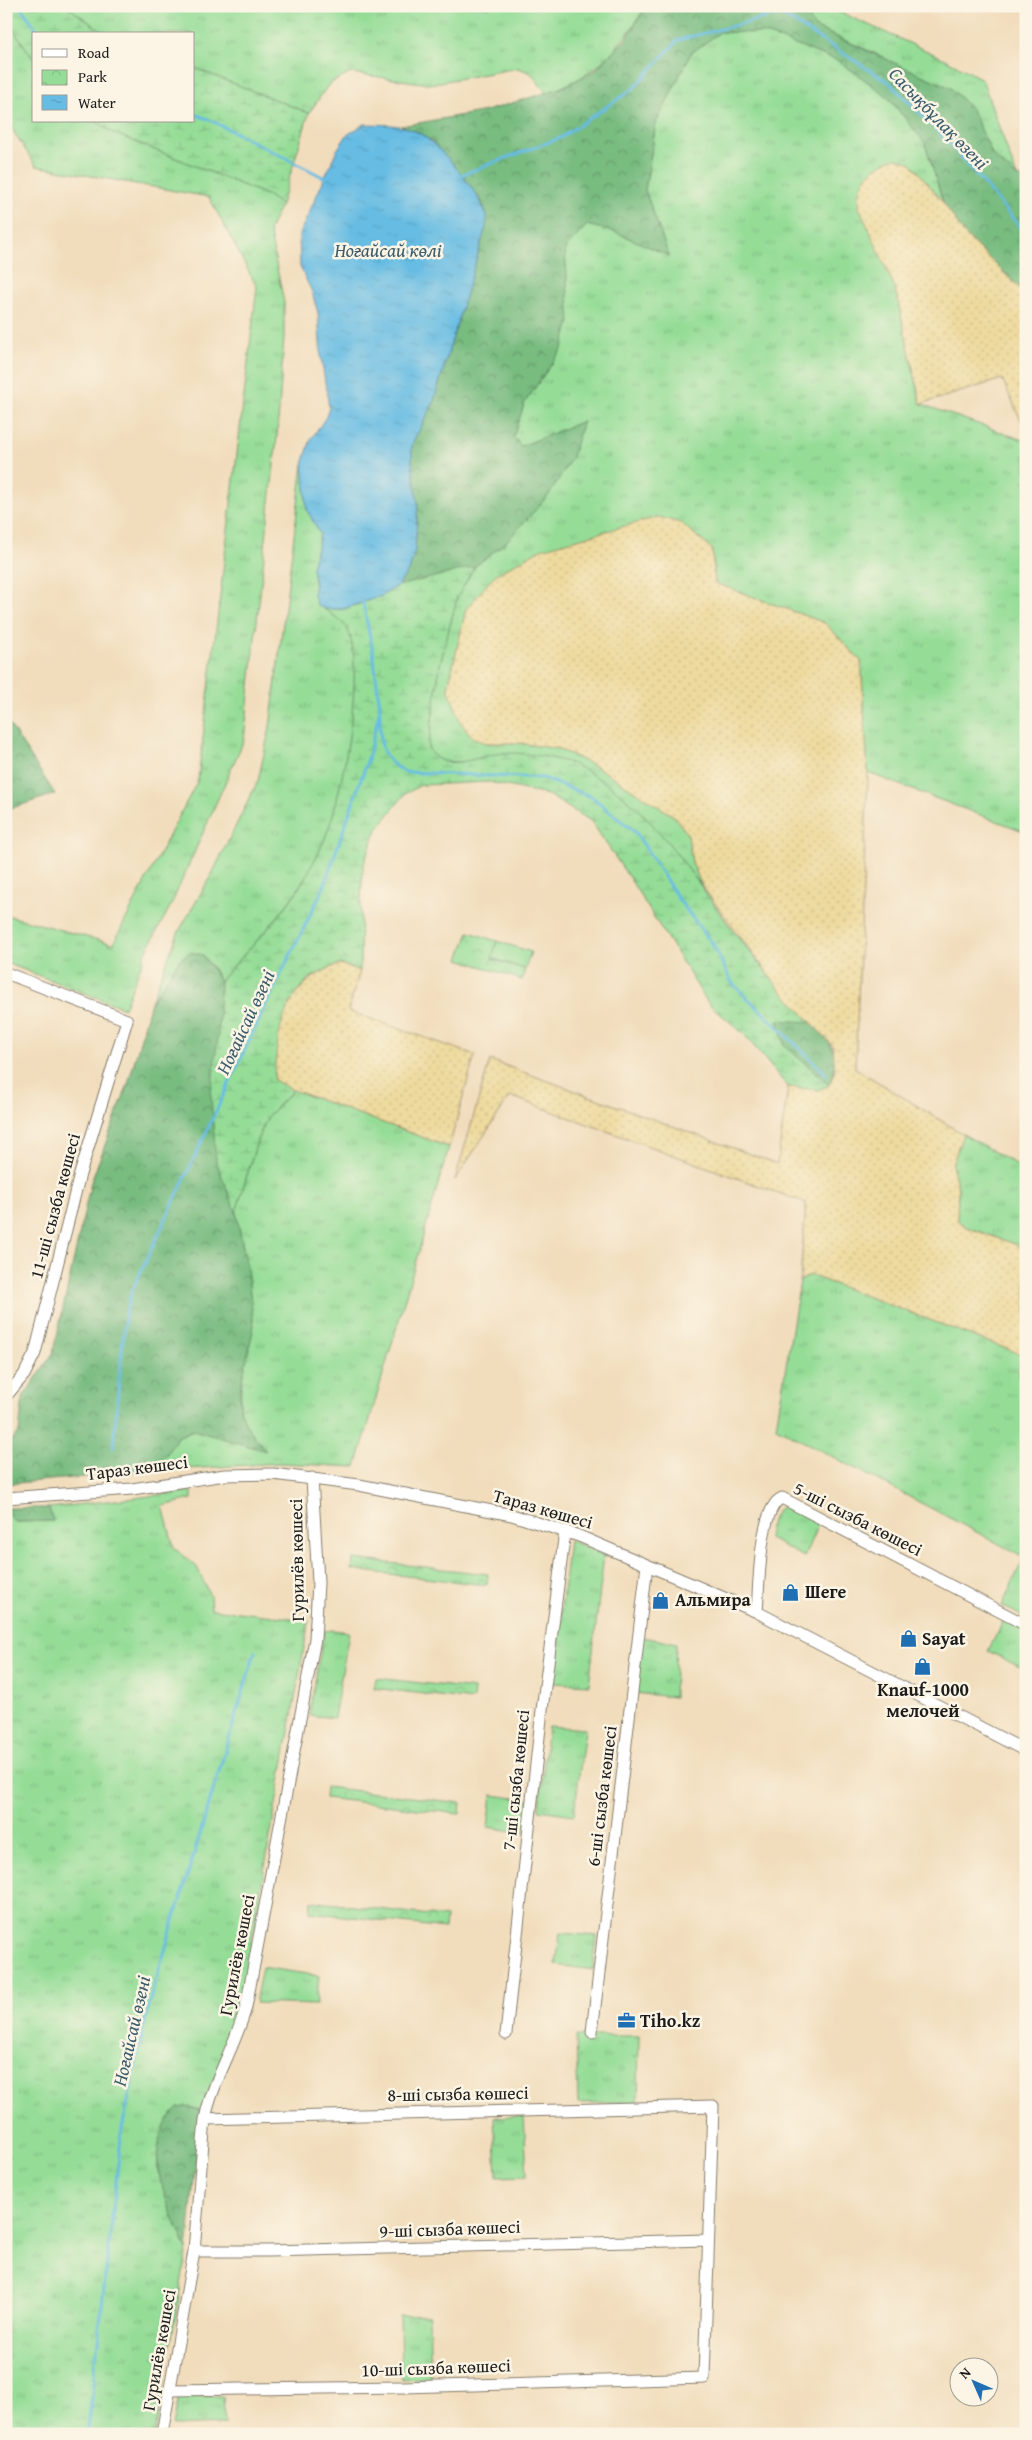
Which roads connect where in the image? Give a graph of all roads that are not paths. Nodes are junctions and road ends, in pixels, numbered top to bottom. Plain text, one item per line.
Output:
1 (6, 973) edge
2 (6, 1396) edge
3 (312, 1478) junction
4 (6, 1498) edge
5 (565, 1531) junction
6 (647, 1565) junction
7 (757, 1612) junction
8 (1026, 1625) edge
9 (1026, 1751) edge
10 (592, 2032) dead end
11 (506, 2034) dead end
12 (205, 2119) junction
13 (708, 2240) junction
14 (194, 2251) junction
15 (169, 2390) junction
16 (162, 2434) edge

1 - 2 street, 11-ші сызба көшесі
3 - 4 street, Тараз көшесі
3 - 5 street, Тараз көшесі
3 - 12 street, Гурилёв көшесі
5 - 6 street, Тараз көшесі
5 - 11 street, 7-ші сызба көшесі
6 - 7 street, Тараз көшесі
6 - 10 street, 6-ші сызба көшесі
7 - 8 street, 5-ші сызба көшесі
7 - 9 street, Тараз көшесі
12 - 13 street, 8-ші сызба көшесі
12 - 14 street, Гурилёв көшесі
13 - 14 street, 9-ші сызба көшесі
13 - 15 street, 10-ші сызба көшесі
14 - 15 street, Гурилёв көшесі
15 - 16 street, Гурилёв көшесі

